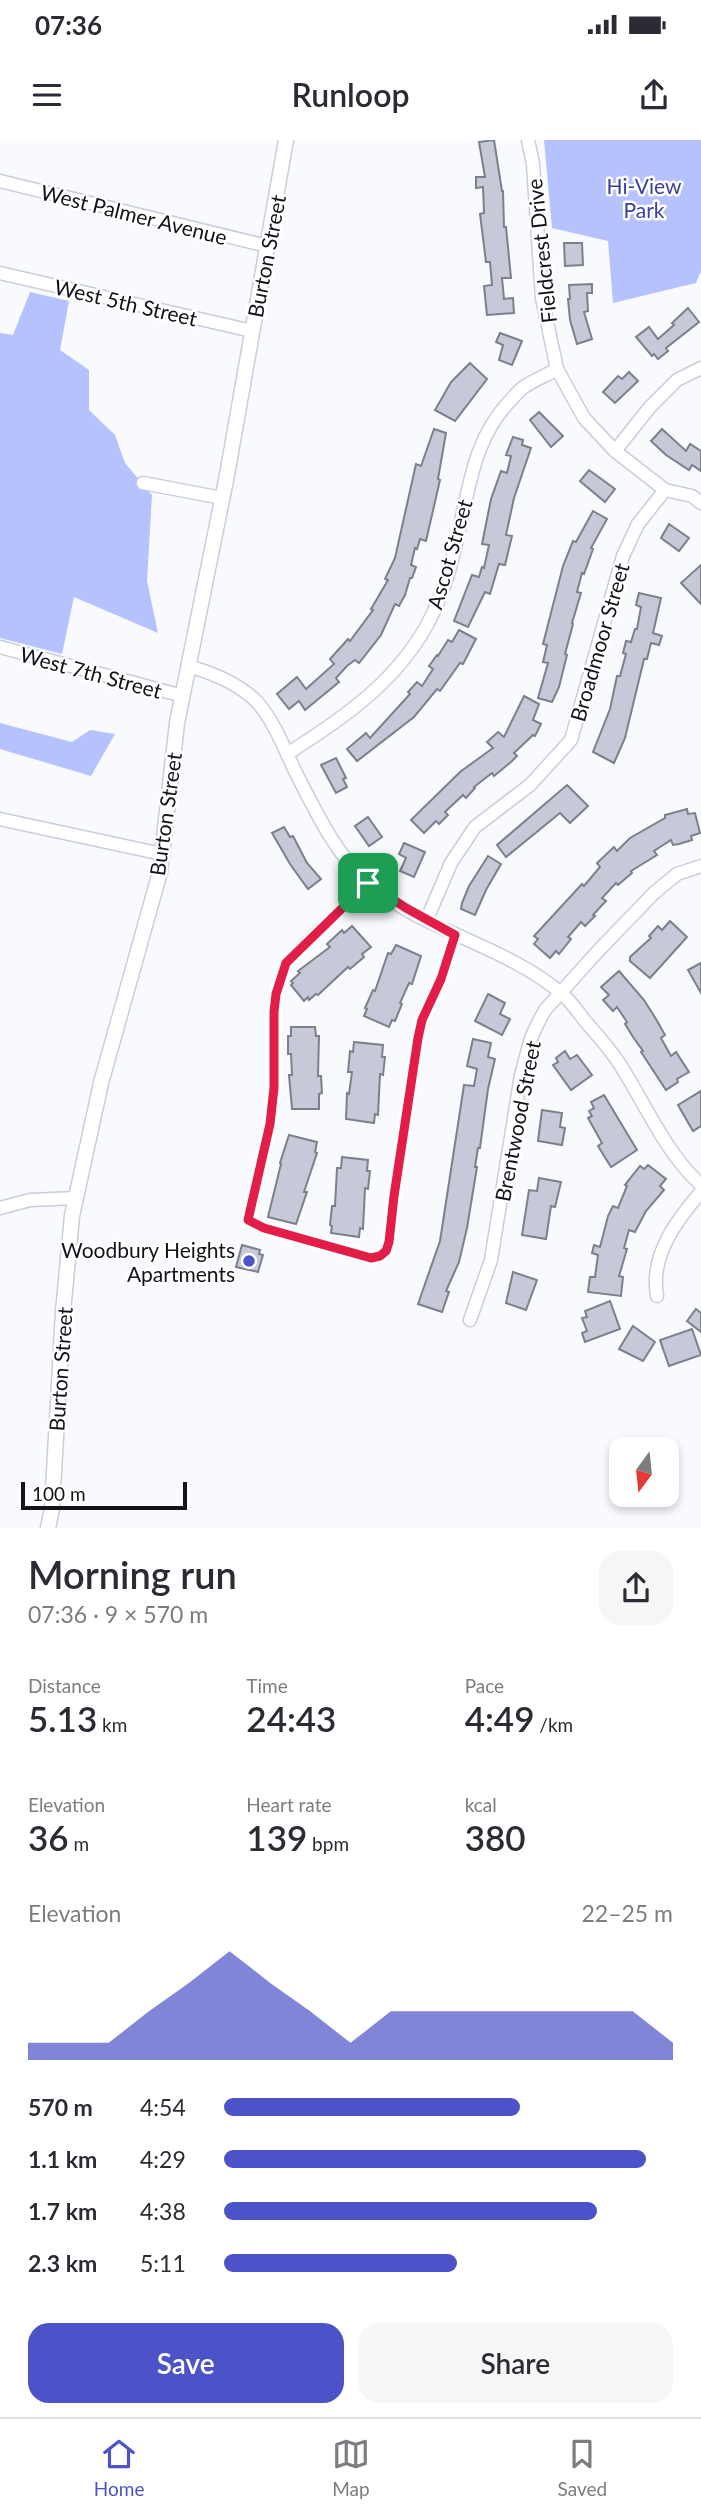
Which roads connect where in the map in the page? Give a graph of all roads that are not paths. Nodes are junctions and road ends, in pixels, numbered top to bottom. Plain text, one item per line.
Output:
1 (286, 140) edge
2 (528, 140) edge
3 (0, 181) edge
4 (267, 246) junction
5 (0, 273) edge
6 (252, 331) junction
7 (701, 368) edge
8 (557, 369) junction
9 (615, 451) junction
10 (144, 483) dead end
11 (665, 490) junction
12 (222, 498) junction
13 (701, 503) edge
14 (0, 647) edge
15 (188, 666) junction
16 (183, 696) junction
17 (287, 754) junction
18 (0, 819) edge
19 (162, 854) junction
20 (701, 866) edge
21 (368, 883) junction
22 (427, 919) junction
23 (455, 935) junction
24 (562, 993) junction
25 (701, 1185) edge
26 (701, 1192) edge
27 (76, 1198) junction
28 (0, 1208) edge
29 (657, 1296) dead end
30 (470, 1320) dead end
31 (48, 1528) edge

1 - 4 street, Burton Street
2 - 8 street, Fieldcrest Drive
3 - 4 street, West Palmer Avenue
4 - 6 street, Burton Street
5 - 6 street, West 5th Street
6 - 12 street, Burton Street
7 - 9 street
8 - 9 street, Fieldcrest Drive
8 - 17 street, Ascot Street
9 - 11 street, Fieldcrest Drive
10 - 12 street
11 - 13 street, Fieldcrest Drive
11 - 22 street, Broadmoor Street
12 - 15 street, Burton Street
14 - 16 street, West 7th Street
15 - 16 street, Burton Street
15 - 17 street
16 - 19 street, Burton Street
17 - 21 street
18 - 19 street
19 - 27 street, Burton Street
20 - 24 street, Brentwood Street
21 - 22 street
21 - 23 lane
22 - 23 street
23 - 24 street
24 - 25 street
24 - 30 street, Brentwood Street
26 - 29 street
27 - 28 street
27 - 31 street, Burton Street

